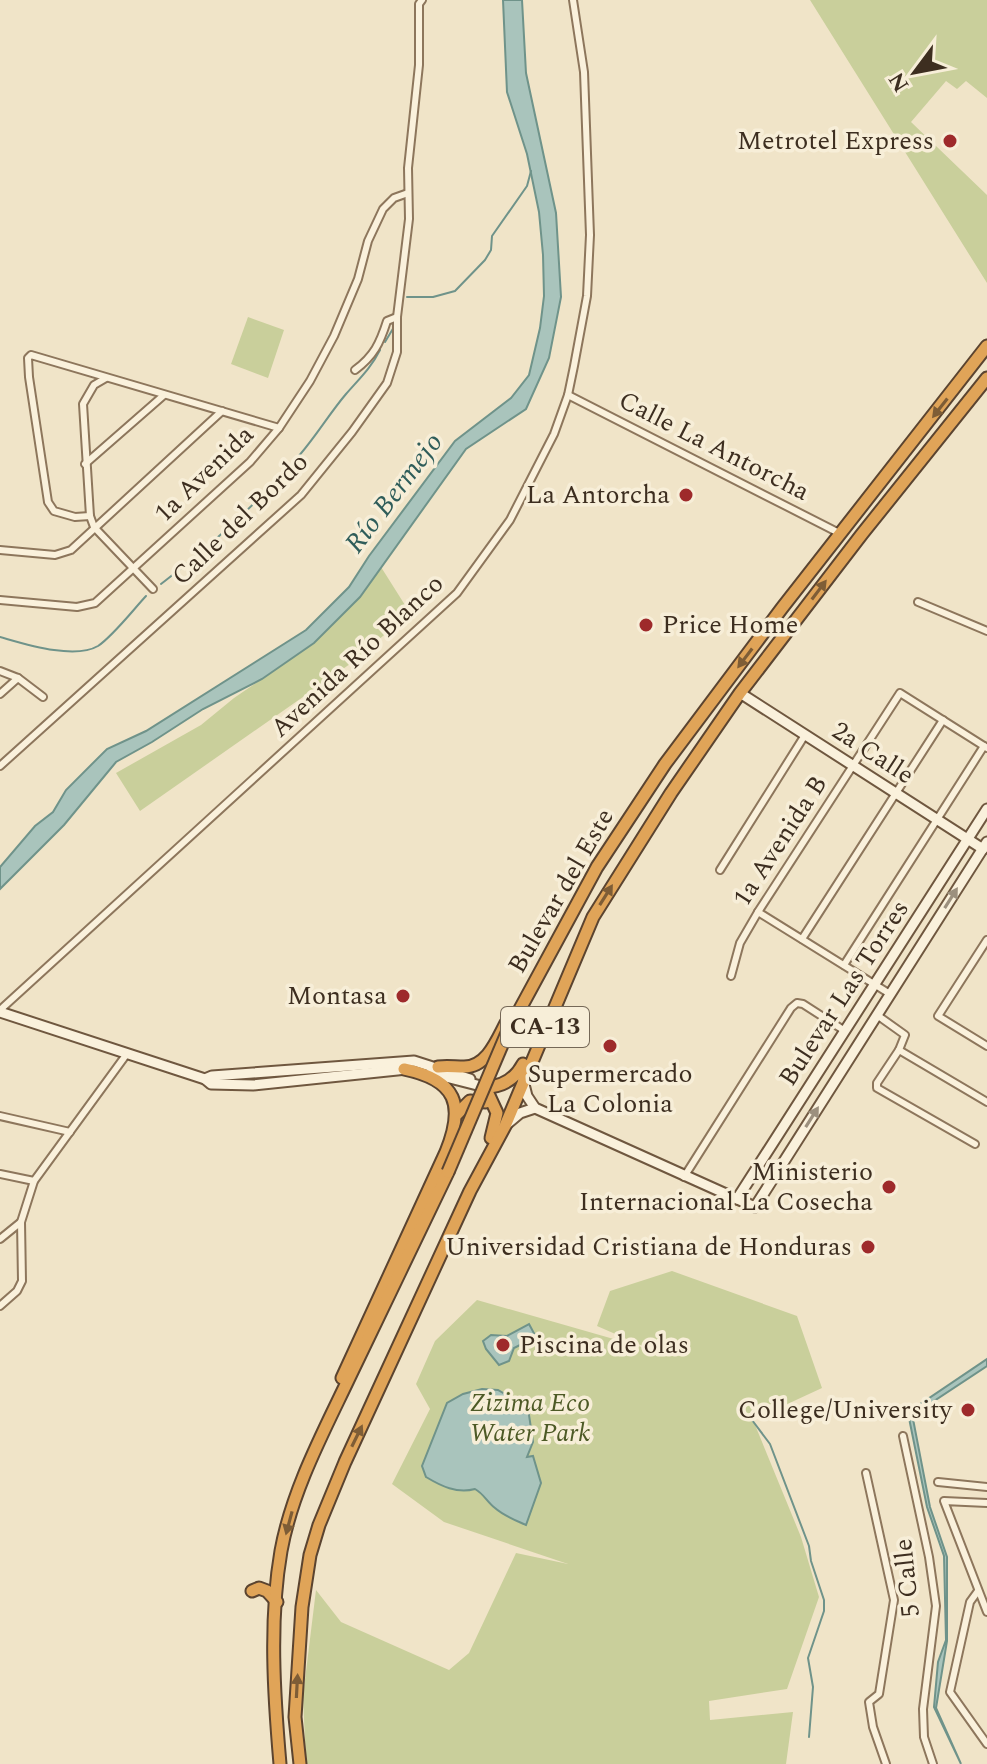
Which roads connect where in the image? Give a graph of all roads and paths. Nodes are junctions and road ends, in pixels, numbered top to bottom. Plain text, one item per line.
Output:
1 (573, 0) edge
2 (421, 2) edge
3 (408, 193) junction
4 (397, 317) junction
5 (987, 346) edge
6 (355, 370) dead end
7 (106, 378) junction
8 (986, 380) edge
9 (164, 395) junction
10 (568, 395) junction
11 (222, 411) junction
12 (279, 428) junction
13 (85, 464) junction
14 (90, 516) junction
15 (94, 527) junction
16 (841, 534) junction
17 (0, 550) edge
18 (133, 567) junction
19 (153, 589) dead end
20 (0, 600) edge
21 (918, 602) dead end
22 (987, 631) edge
23 (0, 671) edge
24 (18, 678) junction
25 (740, 693) junction
26 (0, 694) edge
27 (43, 697) dead end
28 (943, 720) junction
29 (805, 735) junction
30 (985, 747) edge
31 (665, 764) junction
32 (0, 766) edge
33 (853, 766) junction
34 (896, 793) junction
35 (987, 809) edge
36 (936, 819) junction
37 (969, 840) junction
38 (986, 847) edge
39 (720, 870) dead end
40 (758, 912) junction
41 (583, 938) junction
42 (802, 939) junction
43 (987, 940) edge
44 (844, 965) junction
45 (731, 976) dead end
46 (875, 985) junction
47 (890, 994) junction
48 (0, 1011) edge
49 (877, 1015) junction
50 (845, 1031) junction
51 (987, 1032) edge
52 (984, 1044) edge
53 (899, 1050) junction
54 (126, 1055) junction
55 (438, 1067) junction
56 (404, 1069) junction
57 (523, 1078) junction
58 (205, 1079) junction
59 (485, 1087) junction
60 (987, 1102) edge
61 (535, 1108) junction
62 (497, 1113) junction
63 (457, 1114) junction
64 (0, 1116) edge
65 (505, 1126) junction
66 (70, 1132) junction
67 (975, 1144) dead end
68 (687, 1172) junction
69 (0, 1174) edge
70 (34, 1181) junction
71 (470, 1191) junction
72 (737, 1199) junction
73 (21, 1222) junction
74 (0, 1239) edge
75 (0, 1306) edge
76 (328, 1423) junction
77 (903, 1436) dead end
78 (866, 1473) dead end
79 (938, 1482) dead end
80 (970, 1485) junction
81 (987, 1487) edge
82 (971, 1501) junction
83 (987, 1503) edge
84 (252, 1591) dead end
85 (978, 1591) junction
86 (277, 1602) junction
87 (987, 1612) edge
88 (987, 1744) edge
89 (280, 1764) edge
90 (300, 1764) edge
91 (886, 1764) edge
92 (933, 1764) edge

1 - 10 street, Avenida Río Blanco
2 - 3 street, Calle del Bordo
3 - 4 street, Calle del Bordo
3 - 12 street, 1a Avenida
4 - 6 street
4 - 32 street, Calle del Bordo
5 -> 16 highway, Bulevar del Este / CA-13
7 - 9 street
7 - 13 street
7 - 14 street
25 -> 8 highway, Bulevar del Este / CA-13
9 - 11 street
9 - 13 street
10 - 16 street, Calle La Antorcha
10 - 48 street, Avenida Río Blanco
11 - 12 street
11 - 15 street
12 - 18 street, 1a Avenida
13 - 14 street
14 - 15 street
15 - 17 street
15 - 18 street
16 -> 31 highway, Bulevar del Este / CA-13
18 - 19 street
18 - 20 street, 1a Avenida
21 - 22 street
23 - 24 street
24 - 26 street
24 - 27 street
25 - 29 street, 2a Calle
41 -> 25 highway, Bulevar del Este / CA-13
28 - 30 street
28 - 33 street, 1a Avenida B
28 - 34 street
29 - 33 street, 2a Calle
29 - 39 street
30 - 36 street
31 - 55 highway
31 - 76 highway, Bulevar del Este / CA-13, bridge
33 - 34 street, 2a Calle
33 - 40 street, 1a Avenida B
34 - 36 street, 2a Calle
34 - 42 street
35 - 37 street, Bulevar Las Torres
36 - 37 street, 2a Calle
36 - 44 street
37 - 38 street, 2a Calle
37 - 46 street, Bulevar Las Torres
47 -> 38 street, Bulevar Las Torres
40 - 42 street
40 - 45 street, 1a Avenida B
41 - 57 highway, Bulevar del Este / CA-13
41 - 59 highway
42 - 44 street
43 - 52 street
44 - 46 street
46 - 47 street
46 - 50 street, Bulevar Las Torres
47 - 49 street, Bulevar Las Torres
48 - 54 street
49 - 53 street
72 -> 49 street, Bulevar Las Torres
50 - 68 street
50 - 72 street, Bulevar Las Torres
51 - 52 street
53 - 60 street
53 - 67 street
54 - 58 street
54 - 66 street
55 - 58 street
55 - 59 street
56 - 58 street
56 - 59 street
56 - 63 highway
57 - 61 street
57 - 65 highway, Bulevar del Este / CA-13
59 - 62 highway
61 - 65 street
61 - 68 street
62 - 63 highway
62 - 71 highway
63 - 76 highway
64 - 66 street
65 - 71 highway, Bulevar del Este / CA-13
66 - 70 street
68 - 72 street
69 - 70 street
70 - 73 street
90 -> 71 highway, Bulevar del Este / CA-13
73 - 74 street
73 - 75 street
76 -> 86 highway, Bulevar del Este / CA-13
77 - 92 street, 5 Calle
78 - 91 street
79 - 80 street
80 - 81 street
80 - 82 street
82 - 83 street
82 - 85 street
84 - 86 highway
85 - 87 street
85 - 88 street
86 - 89 highway, Bulevar del Este / CA-13

